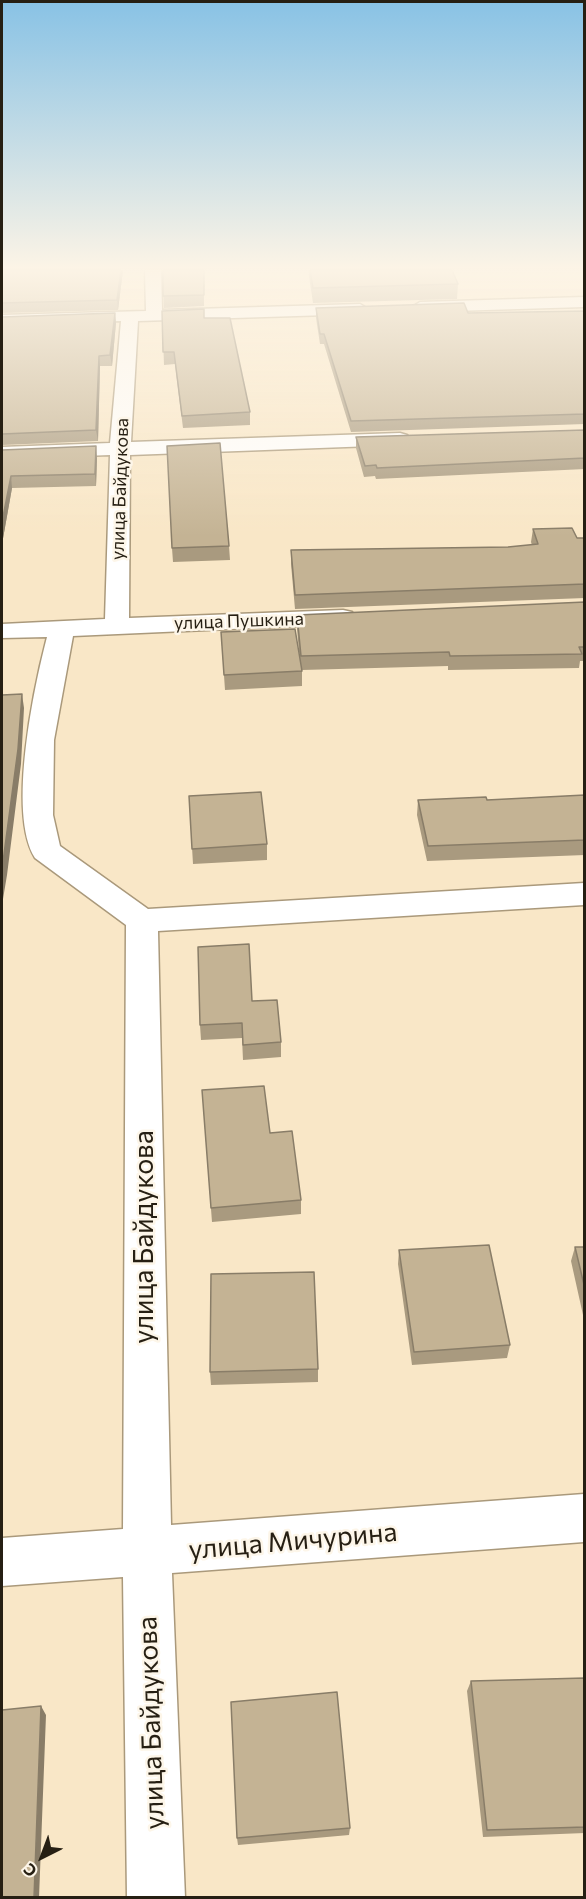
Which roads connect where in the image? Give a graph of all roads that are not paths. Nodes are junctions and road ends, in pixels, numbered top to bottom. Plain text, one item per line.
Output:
1 (127, 359) edge
2 (418, 438) edge
3 (120, 449) junction
4 (2, 453) edge
5 (369, 616) edge
6 (117, 626) junction
7 (62, 628) junction
8 (2, 631) edge
9 (585, 894) edge
10 (142, 921) junction
11 (585, 1518) edge
12 (147, 1553) junction
13 (2, 1562) edge
14 (156, 1898) edge

1 - 3 street, улица Байдукова
2 - 3 street
3 - 4 street
3 - 6 street, улица Байдукова
5 - 6 street, улица Пушкина
6 - 7 street, улица Пушкина
7 - 8 street, улица Пушкина
7 - 10 street
9 - 10 street
10 - 12 street, улица Байдукова
11 - 12 street, улица Мичурина
12 - 13 street, улица Мичурина
12 - 14 street, улица Байдукова

